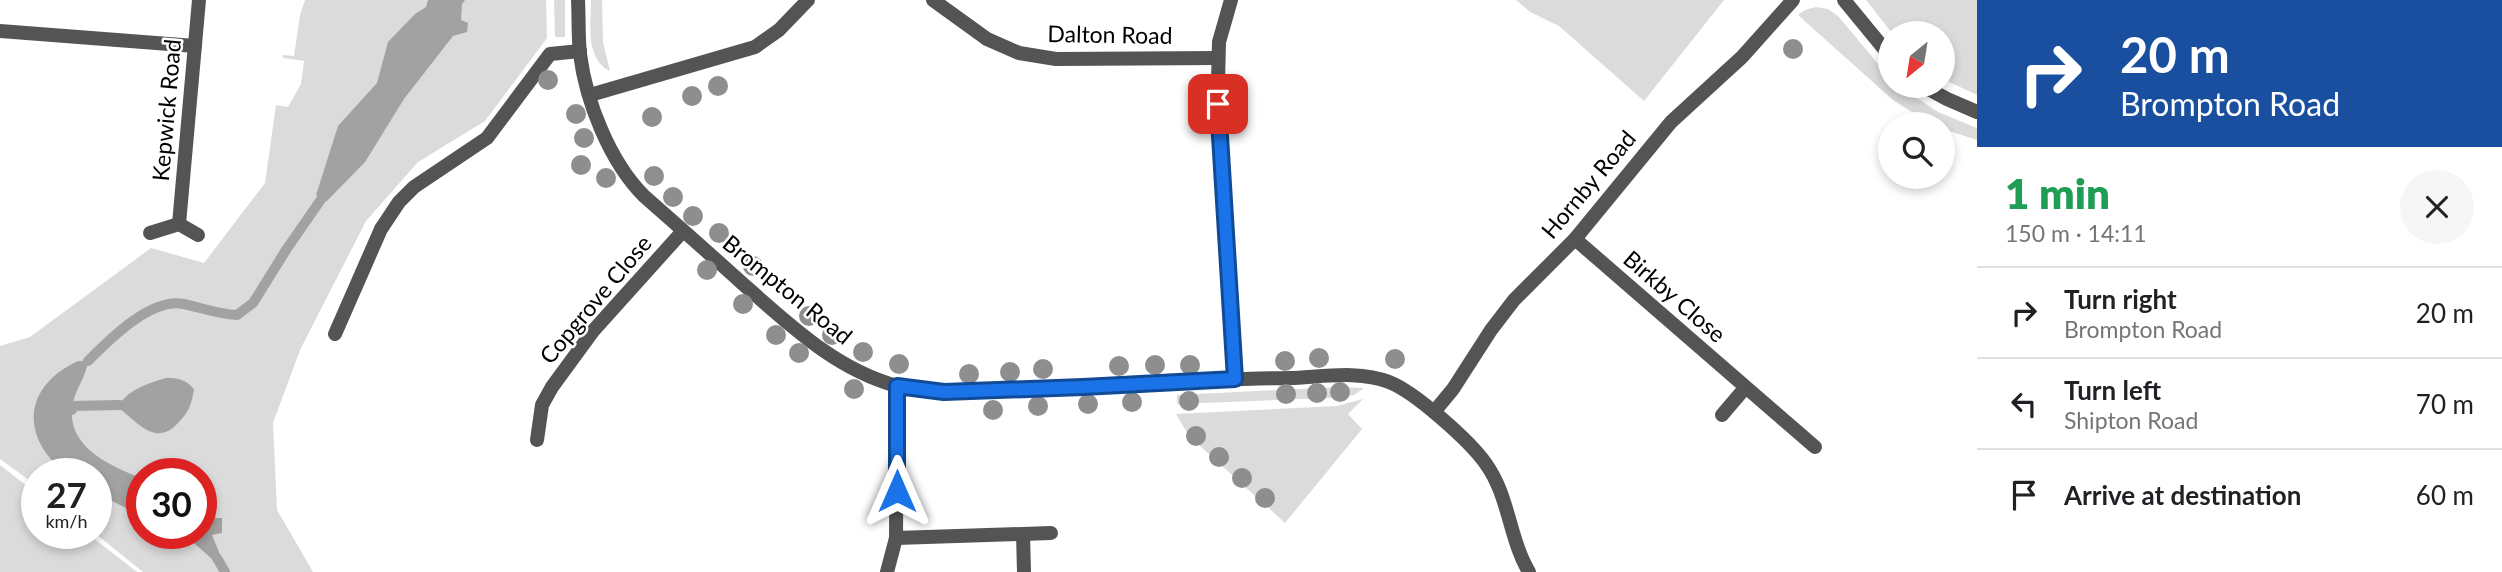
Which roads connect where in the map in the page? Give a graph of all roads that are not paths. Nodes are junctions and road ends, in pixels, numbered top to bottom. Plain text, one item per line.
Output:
1 (199, 0) edge
2 (578, 0) edge
3 (808, 0) edge
4 (933, 0) edge
5 (1231, 0) edge
6 (1793, 0) edge
7 (1844, 0) edge
8 (0, 31) edge
9 (1878, 41) edge
10 (195, 46) junction
11 (580, 51) junction
12 (1218, 58) junction
13 (590, 95) junction
14 (1945, 98) edge
15 (1977, 112) edge
16 (179, 224) junction
17 (684, 231) junction
18 (150, 233) dead end
19 (198, 235) dead end
20 (1575, 239) junction
21 (335, 334) dead end
22 (1235, 379) junction
23 (897, 386) junction
24 (1745, 388) junction
25 (1434, 412) junction
26 (1722, 415) dead end
27 (537, 440) dead end
28 (1815, 447) dead end
29 (1051, 533) dead end
30 (1023, 534) junction
31 (896, 538) junction
32 (887, 572) edge
33 (1024, 572) edge
34 (1529, 572) edge

1 - 10 street, Kepwick Road
2 - 11 street, Brompton Road
3 - 13 street
4 - 12 street, Dalton Road
5 - 12 street
6 - 20 street, Hornby Road
7 - 9 street
8 - 10 street
10 - 16 street, Kepwick Road
11 - 13 street, Brompton Road
11 - 21 street
12 - 22 street
13 - 17 street, Brompton Road
14 - 15 street
16 - 18 street
16 - 19 street
17 - 23 street, Brompton Road
17 - 27 street, Copgrove Close
20 - 24 street, Birkby Close
20 - 25 street, Hornby Road
22 - 23 street, Brompton Road
22 - 25 street, Brompton Road
23 - 31 street
24 - 26 street
24 - 28 street, Birkby Close
25 - 34 street, Brompton Road
29 - 30 street
30 - 31 street
30 - 33 street
31 - 32 street

